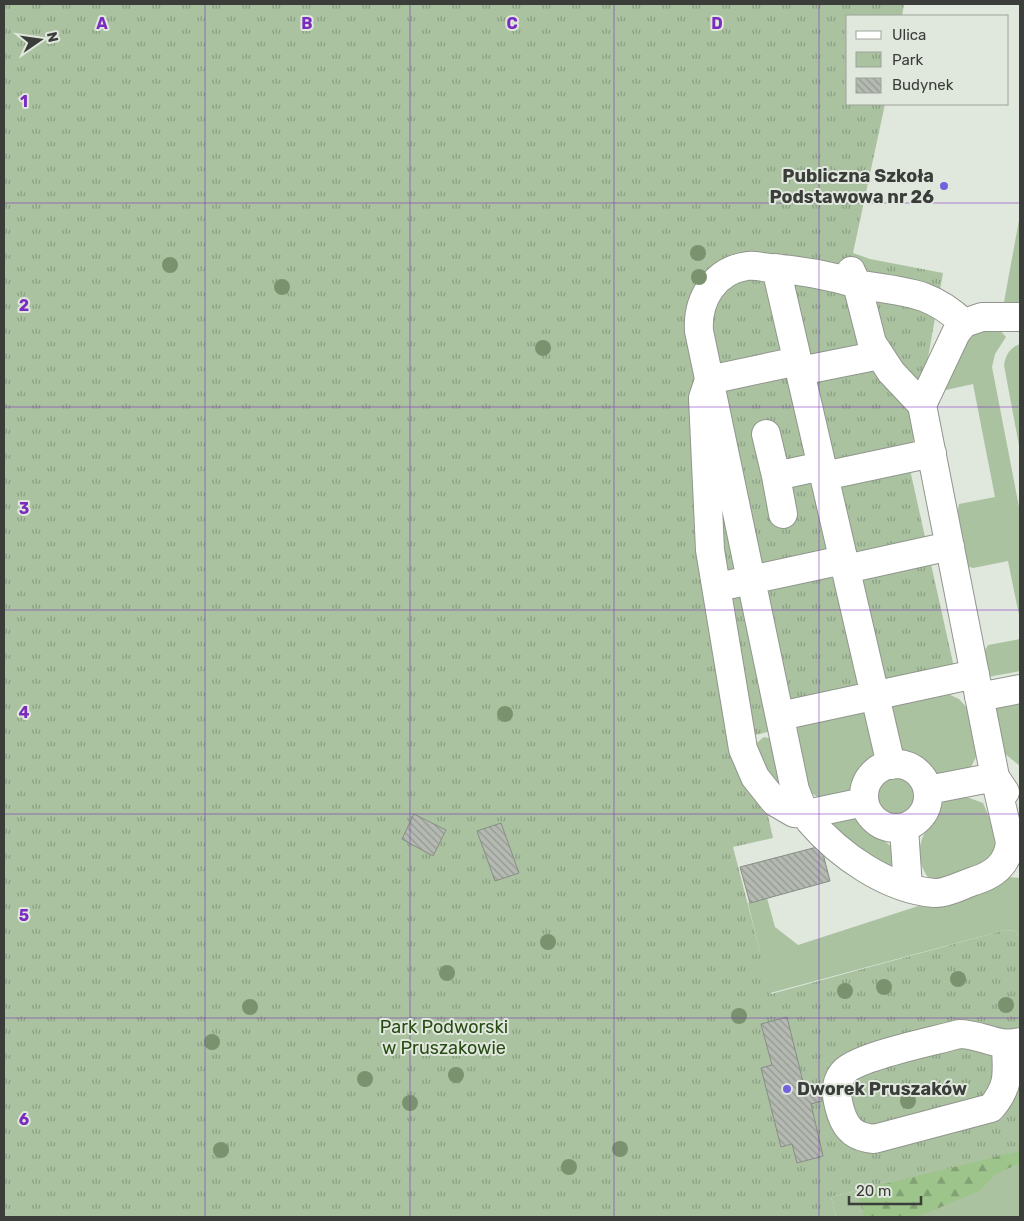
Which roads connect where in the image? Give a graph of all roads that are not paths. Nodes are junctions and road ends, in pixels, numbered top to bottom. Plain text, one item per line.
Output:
1 (776, 268) junction
2 (854, 278) junction
3 (1020, 317) edge
4 (964, 323) junction
5 (880, 355) junction
6 (799, 366) junction
7 (709, 380) junction
8 (922, 405) junction
9 (766, 434) dead end
10 (932, 453) junction
11 (823, 471) junction
12 (776, 476) junction
13 (783, 514) dead end
14 (950, 546) junction
15 (844, 564) junction
16 (751, 580) junction
17 (718, 587) junction
18 (977, 686) junction
19 (1020, 689) edge
20 (875, 696) junction
21 (780, 719) junction
22 (740, 731) junction
23 (891, 764) junction
24 (1005, 783) edge
25 (928, 790) junction
26 (864, 802) junction
27 (806, 814) junction
28 (1020, 816) edge
29 (904, 828) junction
30 (908, 888) junction
31 (1013, 1044) edge

1 - 2 lane
1 - 6 lane
1 - 7 lane
2 - 4 lane
2 - 5 lane
3 - 4 lane
4 - 8 lane
5 - 6 lane
5 - 8 lane
6 - 7 lane
6 - 11 lane
7 - 16 lane
7 - 17 lane
8 - 10 lane
9 - 12 lane
10 - 11 lane
10 - 14 lane
11 - 12 lane
11 - 15 lane
12 - 13 lane
14 - 15 lane
14 - 18 lane
15 - 16 lane
15 - 20 lane
16 - 17 lane
16 - 21 lane
17 - 22 lane
18 - 19 lane
18 - 20 lane
18 - 24 lane
20 - 21 lane
20 - 23 lane
21 - 22 lane
21 - 27 lane
22 - 27 lane
23 - 25 lane
23 - 26 lane
24 - 25 lane
24 - 28 lane
24 - 30 lane
25 - 29 lane
26 - 27 lane
26 - 29 lane
27 - 30 lane
29 - 30 lane
31 - 31 lane

